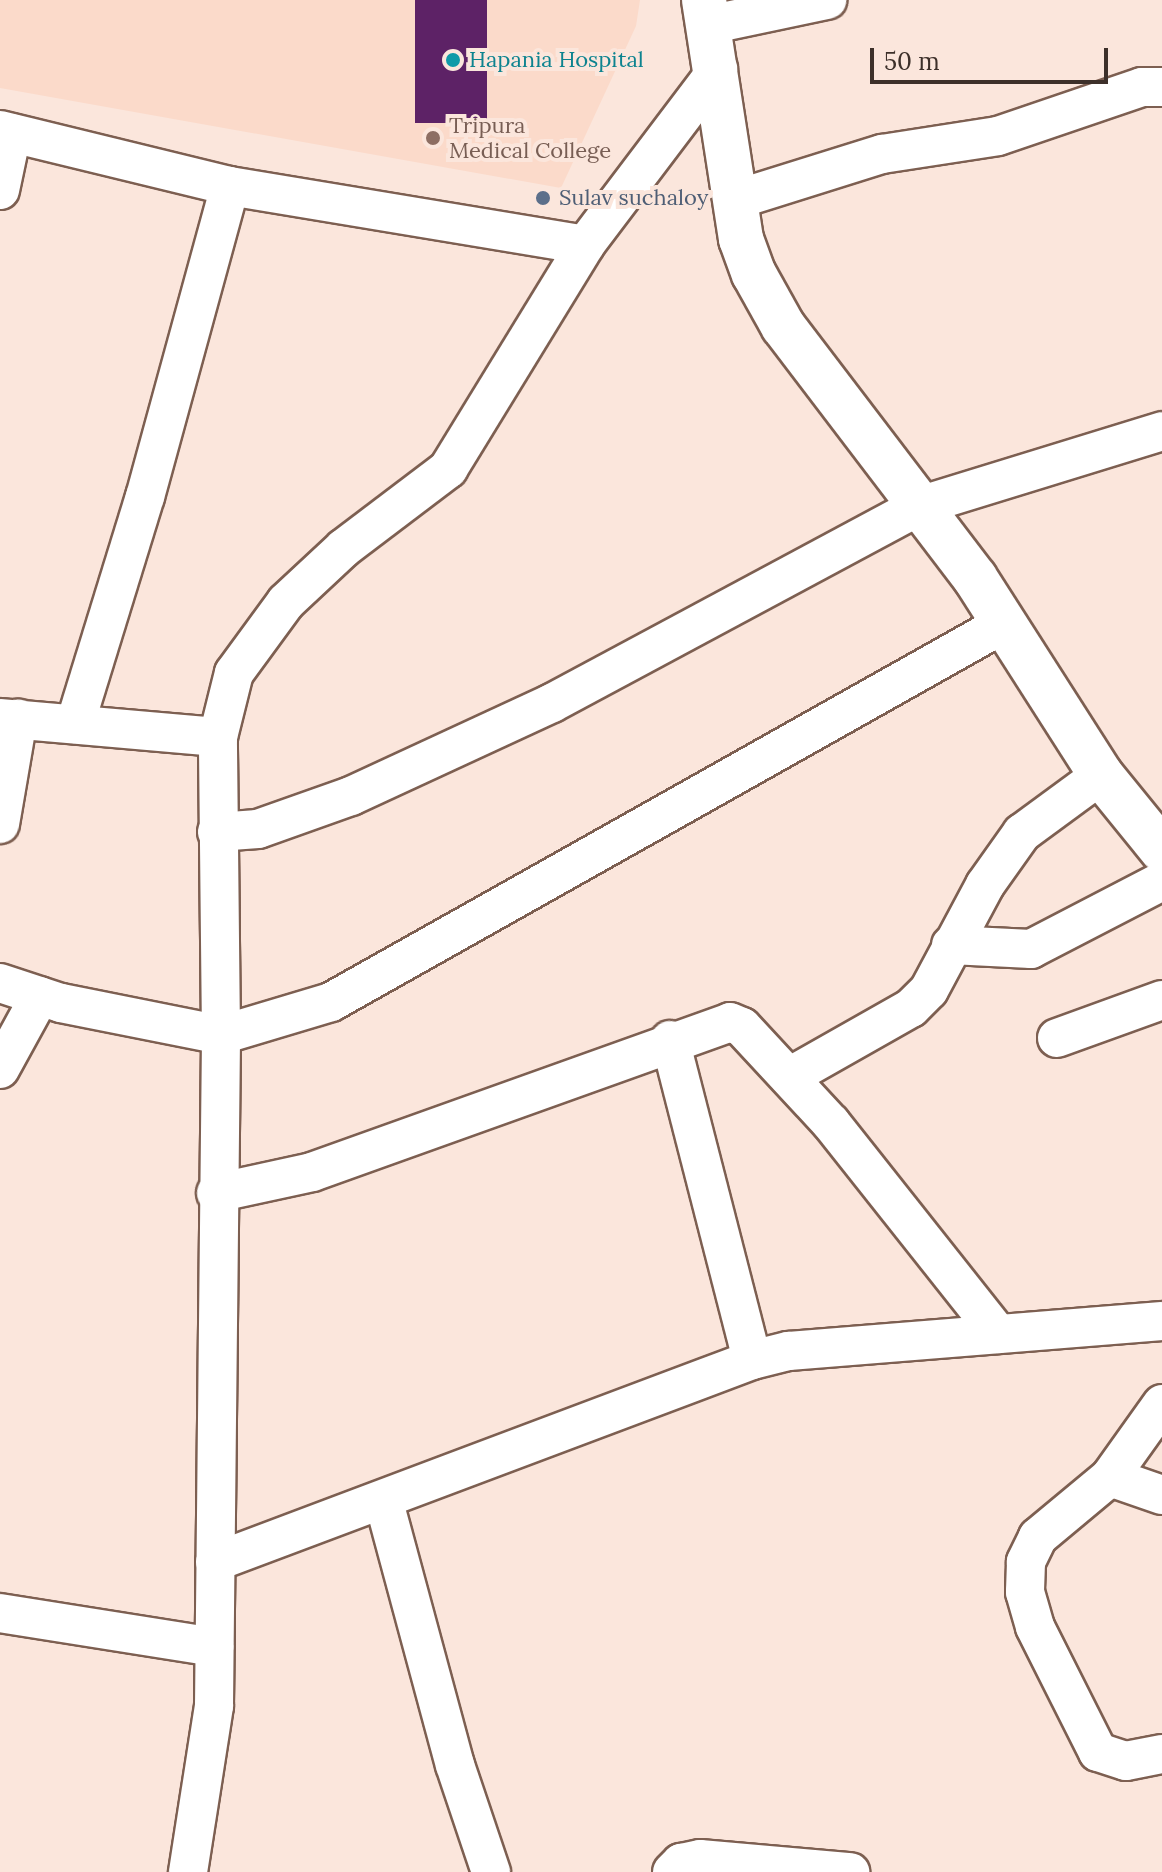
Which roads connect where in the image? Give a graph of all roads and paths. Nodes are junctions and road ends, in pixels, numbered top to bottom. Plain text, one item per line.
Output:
1 (827, 0) edge
2 (706, 12) edge
3 (718, 69) junction
4 (1162, 87) edge
5 (6, 131) edge
6 (230, 186) junction
7 (0, 190) edge
8 (738, 199) junction
9 (585, 245) junction
10 (1162, 431) edge
11 (922, 505) junction
12 (1005, 623) junction
13 (9, 719) edge
14 (75, 724) junction
15 (218, 737) junction
16 (1101, 775) junction
17 (0, 824) edge
18 (217, 832) junction
19 (1162, 850) edge
20 (1162, 881) edge
21 (951, 945) junction
22 (0, 983) edge
23 (40, 996) junction
24 (1162, 1000) edge
25 (221, 1035) junction
26 (1057, 1038) dead end
27 (670, 1040) junction
28 (0, 1069) edge
29 (789, 1077) junction
30 (216, 1193) junction
31 (1162, 1321) edge
32 (998, 1334) junction
33 (752, 1360) junction
34 (1162, 1404) edge
35 (1110, 1477) junction
36 (1162, 1495) edge
37 (384, 1502) junction
38 (215, 1562) junction
39 (0, 1613) edge
40 (214, 1647) junction
41 (1162, 1754) edge
42 (830, 1870) edge
43 (188, 1872) edge
44 (491, 1872) edge
45 (672, 1872) edge

1 - 2 street
2 - 3 street
3 - 8 street
3 - 9 street
4 - 8 street
5 - 6 street
5 - 7 street
6 - 9 street
6 - 14 street
8 - 11 street
9 - 15 street
10 - 11 street
11 - 12 street
11 - 18 street
12 - 16 street
12 - 25 street
13 - 14 street
13 - 17 street
14 - 15 street
15 - 18 street
16 - 19 street
16 - 21 street
18 - 25 street
20 - 21 street
21 - 29 street
22 - 23 street
23 - 25 street
23 - 28 street
24 - 26 street
25 - 30 street
27 - 29 street
27 - 30 street
27 - 33 street
29 - 32 street
30 - 38 street
31 - 32 street
32 - 33 street
33 - 37 street
34 - 35 street
35 - 36 street
35 - 41 street
37 - 38 street
37 - 44 street
38 - 40 street
39 - 40 street
40 - 43 street
42 - 45 street

